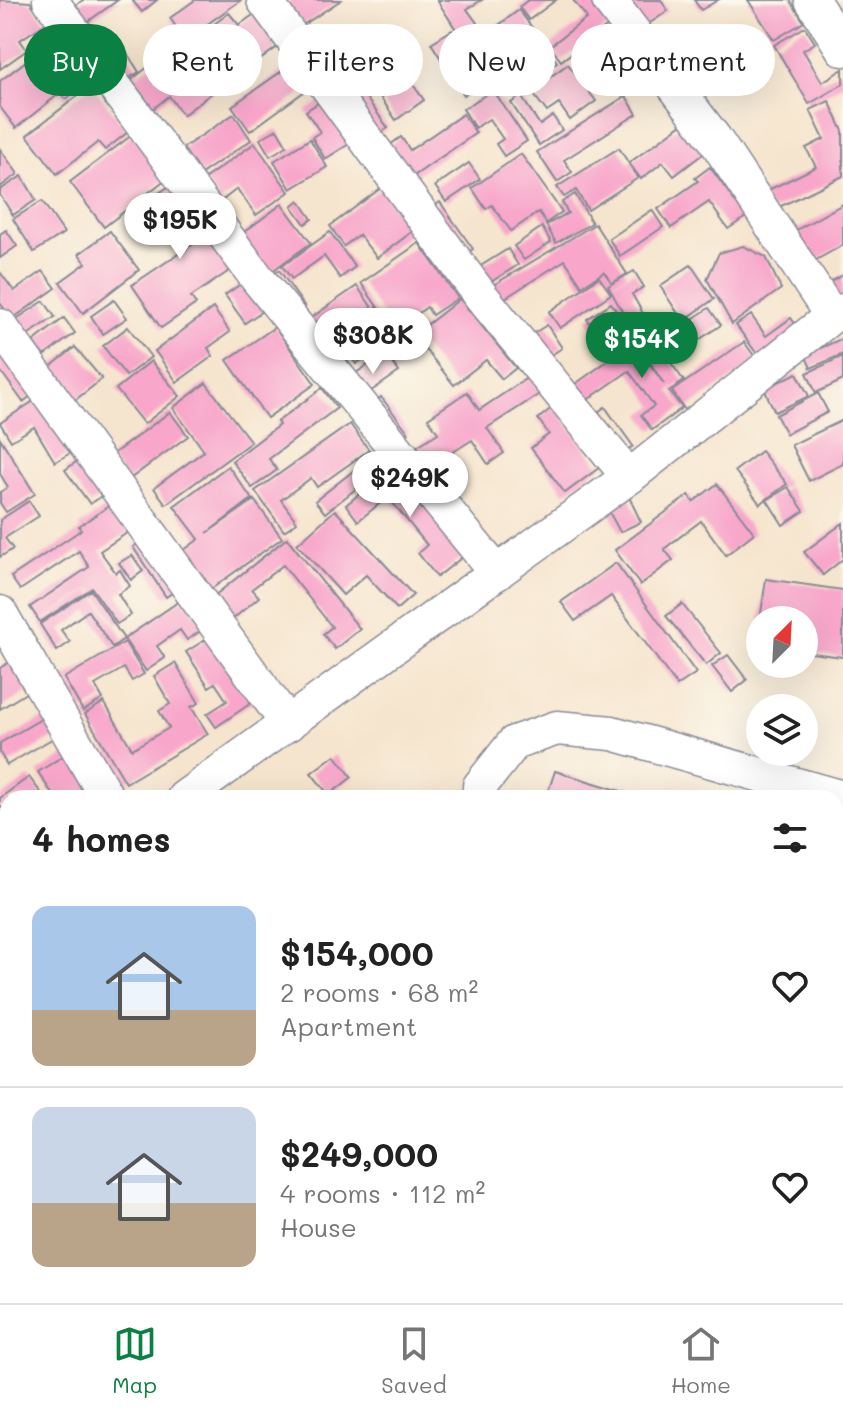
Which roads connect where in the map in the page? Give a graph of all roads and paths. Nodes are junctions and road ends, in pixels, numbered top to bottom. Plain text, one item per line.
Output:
1 (50, 0) edge
2 (264, 0) edge
3 (609, 0) edge
4 (812, 0) edge
5 (843, 49) edge
6 (837, 313) edge
7 (0, 326) edge
8 (629, 477) junction
9 (497, 573) junction
10 (0, 613) edge
11 (288, 724) junction
12 (102, 790) edge
13 (195, 790) edge
14 (480, 790) edge
15 (815, 790) edge

1 - 9 street
2 - 8 street
3 - 6 street
4 - 5 street
6 - 8 street
7 - 11 street
8 - 9 street
9 - 11 street
10 - 12 street
11 - 13 street
14 - 15 street

